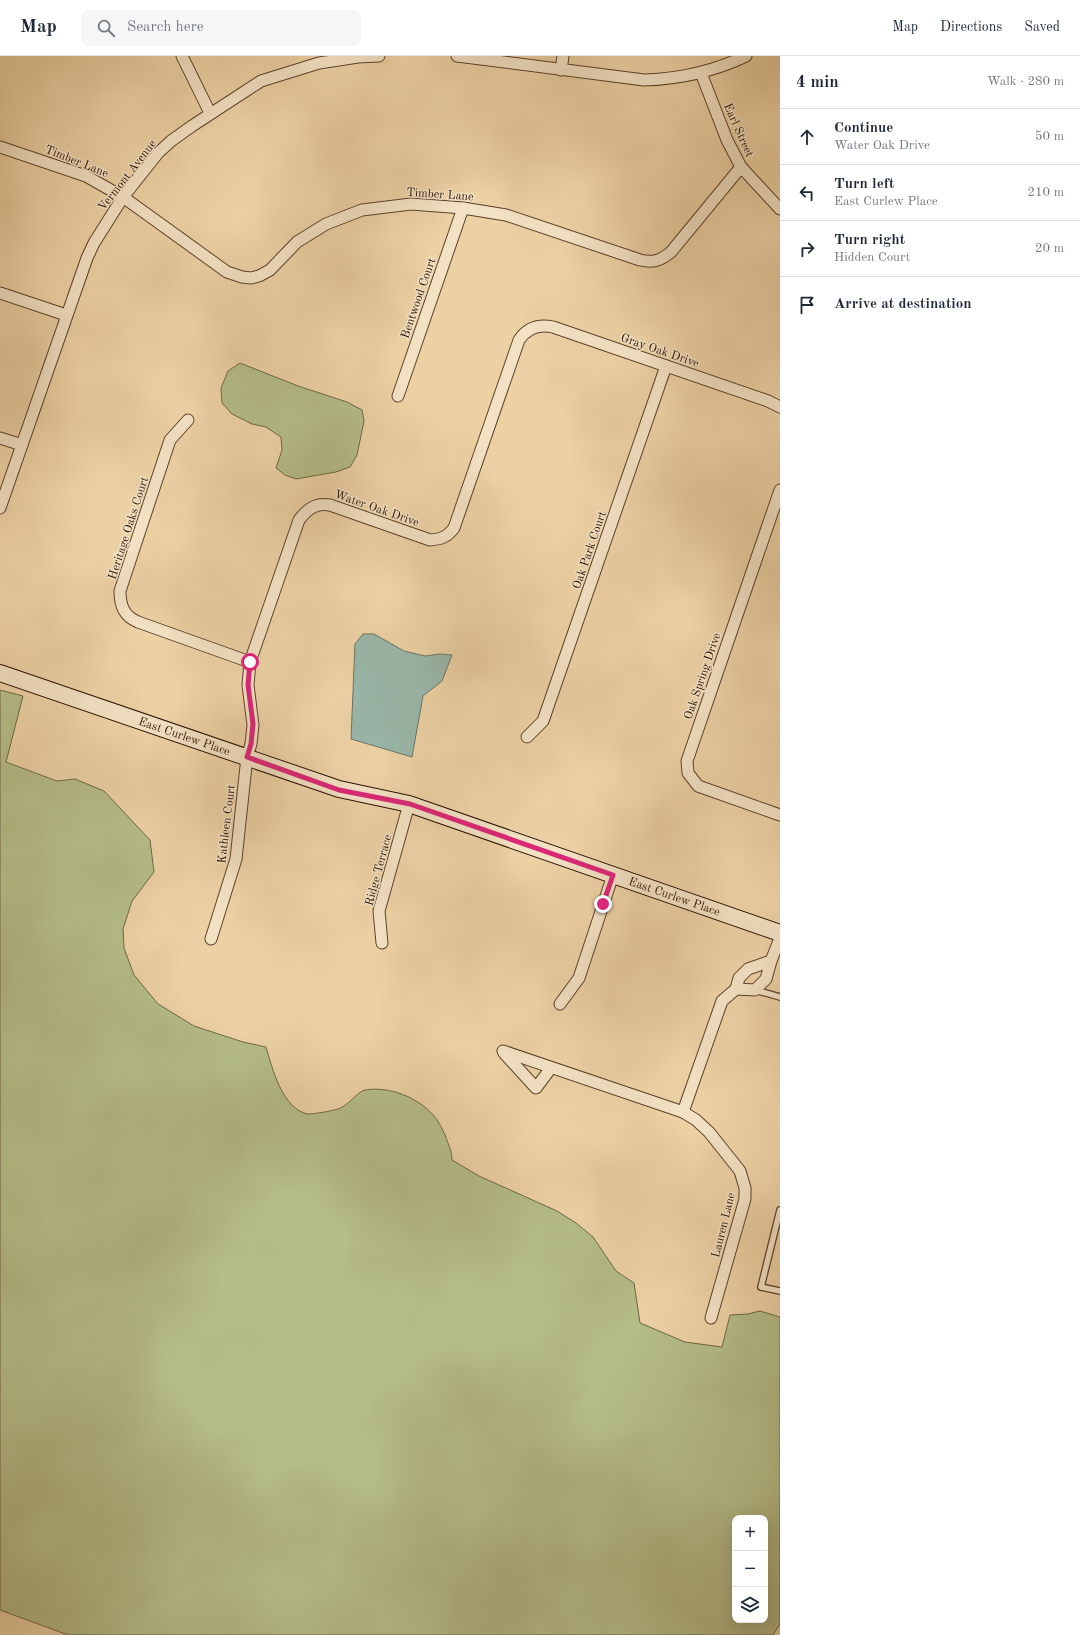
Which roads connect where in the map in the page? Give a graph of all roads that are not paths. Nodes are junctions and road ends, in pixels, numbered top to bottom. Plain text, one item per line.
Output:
1 (182, 56) edge
2 (379, 56) edge
3 (457, 56) edge
4 (563, 56) edge
5 (746, 56) edge
6 (561, 70) junction
7 (701, 73) junction
8 (210, 113) junction
9 (0, 147) edge
10 (742, 167) junction
11 (123, 197) junction
12 (463, 208) junction
13 (780, 209) edge
14 (0, 293) edge
15 (66, 315) junction
16 (531, 328) joint
17 (666, 366) junction
18 (398, 396) dead end
19 (780, 407) edge
20 (188, 420) dead end
21 (0, 438) edge
22 (22, 445) junction
23 (780, 490) edge
24 (0, 508) edge
25 (250, 662) junction
26 (0, 673) edge
27 (527, 737) dead end
28 (247, 757) junction
29 (410, 804) junction
30 (780, 815) edge
31 (613, 875) junction
32 (780, 932) edge
33 (780, 938) edge
34 (211, 939) dead end
35 (382, 943) dead end
36 (771, 962) junction
37 (736, 989) junction
38 (755, 990) junction
39 (780, 997) edge
40 (560, 1004) dead end
41 (551, 1068) dead end
42 (683, 1112) junction
43 (780, 1210) edge
44 (780, 1291) edge
45 (711, 1318) dead end

1 - 8 street
2 - 8 street, Vermont Avenue
3 - 6 street
4 - 6 street
5 - 7 street
6 - 7 street
7 - 10 street, Earl Street
8 - 11 street, Vermont Avenue
9 - 11 street, Timber Lane
10 - 12 street, Timber Lane
10 - 13 street, Earl Street
11 - 12 street, Timber Lane
11 - 15 street, Vermont Avenue
12 - 18 street, Bentwood Court
14 - 15 street
15 - 22 street, Vermont Avenue
16 - 17 street, Gray Oak Drive
16 - 25 street, Water Oak Drive
17 - 19 street, Gray Oak Drive
17 - 27 street, Oak Park Court
20 - 25 street, Heritage Oaks Court
21 - 22 street
22 - 24 street, Vermont Avenue
23 - 30 street, Oak Spring Drive
25 - 28 street, Water Oak Drive
26 - 28 street, East Curlew Place
28 - 29 street, East Curlew Place
28 - 34 street, Kathleen Court
29 - 31 street, East Curlew Place
29 - 35 street, Ridge Terrace
31 - 32 street, East Curlew Place
31 - 40 street
33 - 36 street
36 - 37 street
36 - 38 street
37 - 38 street
37 - 42 street
38 - 39 lane
41 - 42 street, Lauren Lane
42 - 45 street, Lauren Lane
43 - 44 lane

